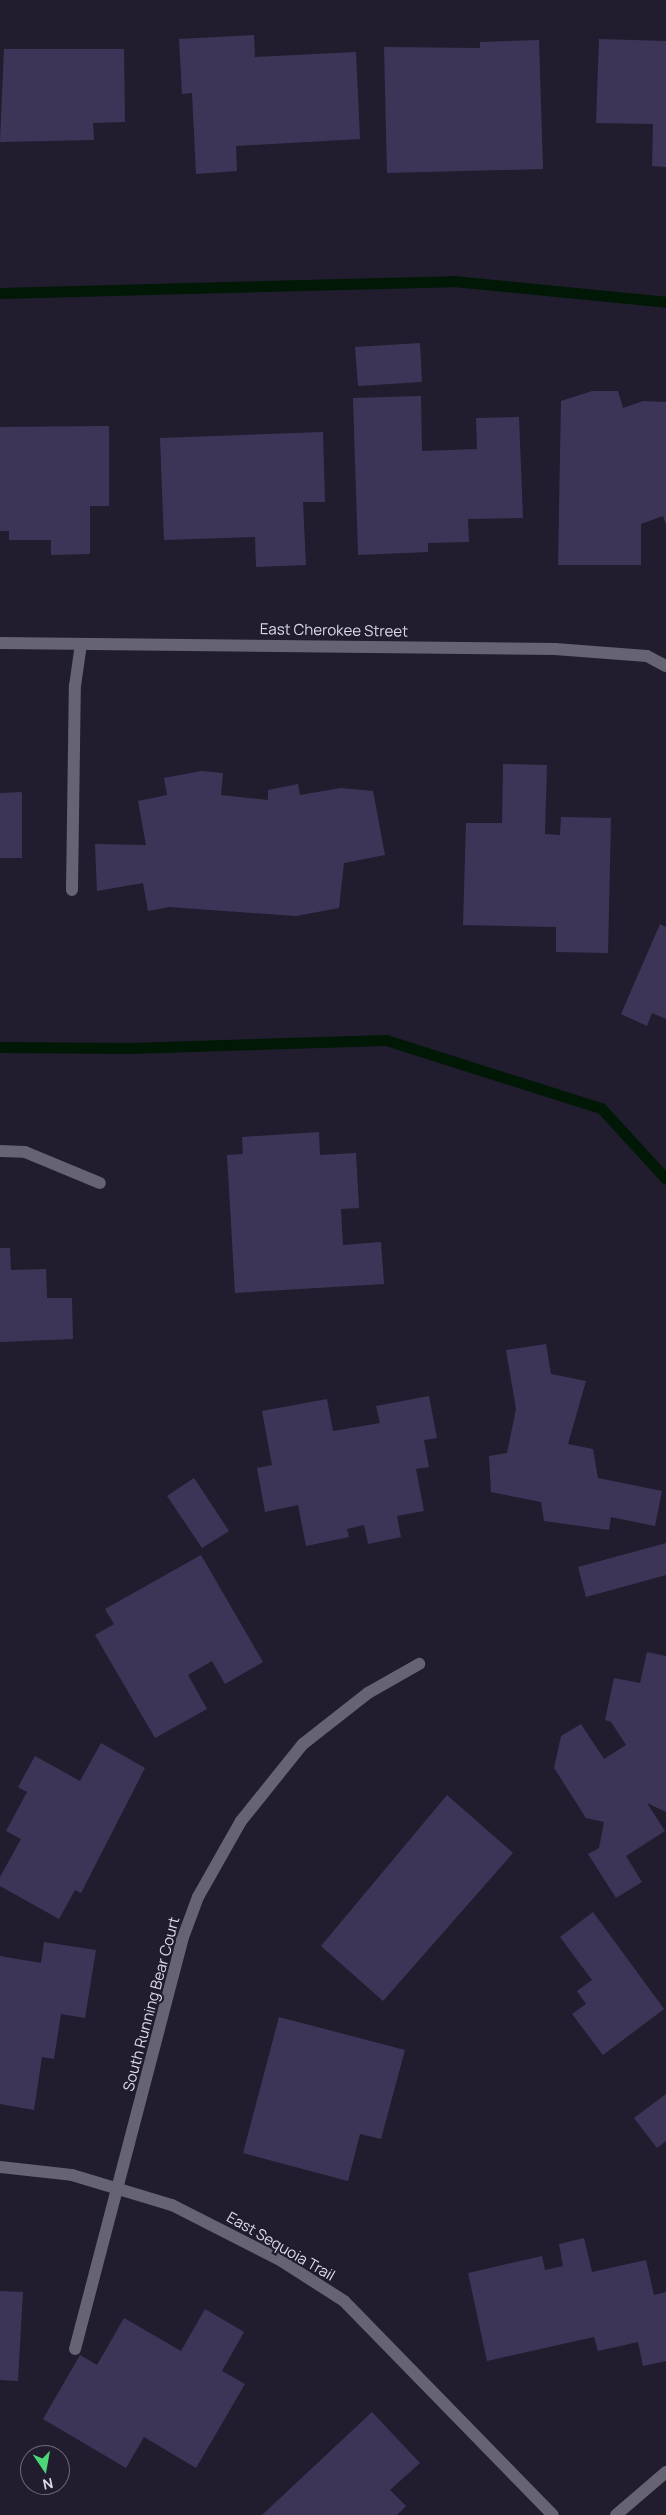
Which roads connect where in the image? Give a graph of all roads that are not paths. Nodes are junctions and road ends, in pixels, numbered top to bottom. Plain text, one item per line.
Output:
1 (0, 643) edge
2 (81, 644) junction
3 (666, 666) edge
4 (72, 890) dead end
5 (0, 1151) edge
6 (100, 1183) dead end
7 (419, 1664) dead end
8 (0, 2167) edge
9 (119, 2189) junction
10 (75, 2349) dead end
11 (666, 2472) edge
12 (553, 2515) edge
13 (616, 2515) edge

1 - 2 street, East Cherokee Street
2 - 3 street, East Cherokee Street
2 - 4 street
5 - 6 street
7 - 9 street, South Running Bear Court
8 - 9 street, East Sequoia Trail
9 - 10 street, South Running Bear Court
9 - 12 street, East Sequoia Trail
11 - 13 street

